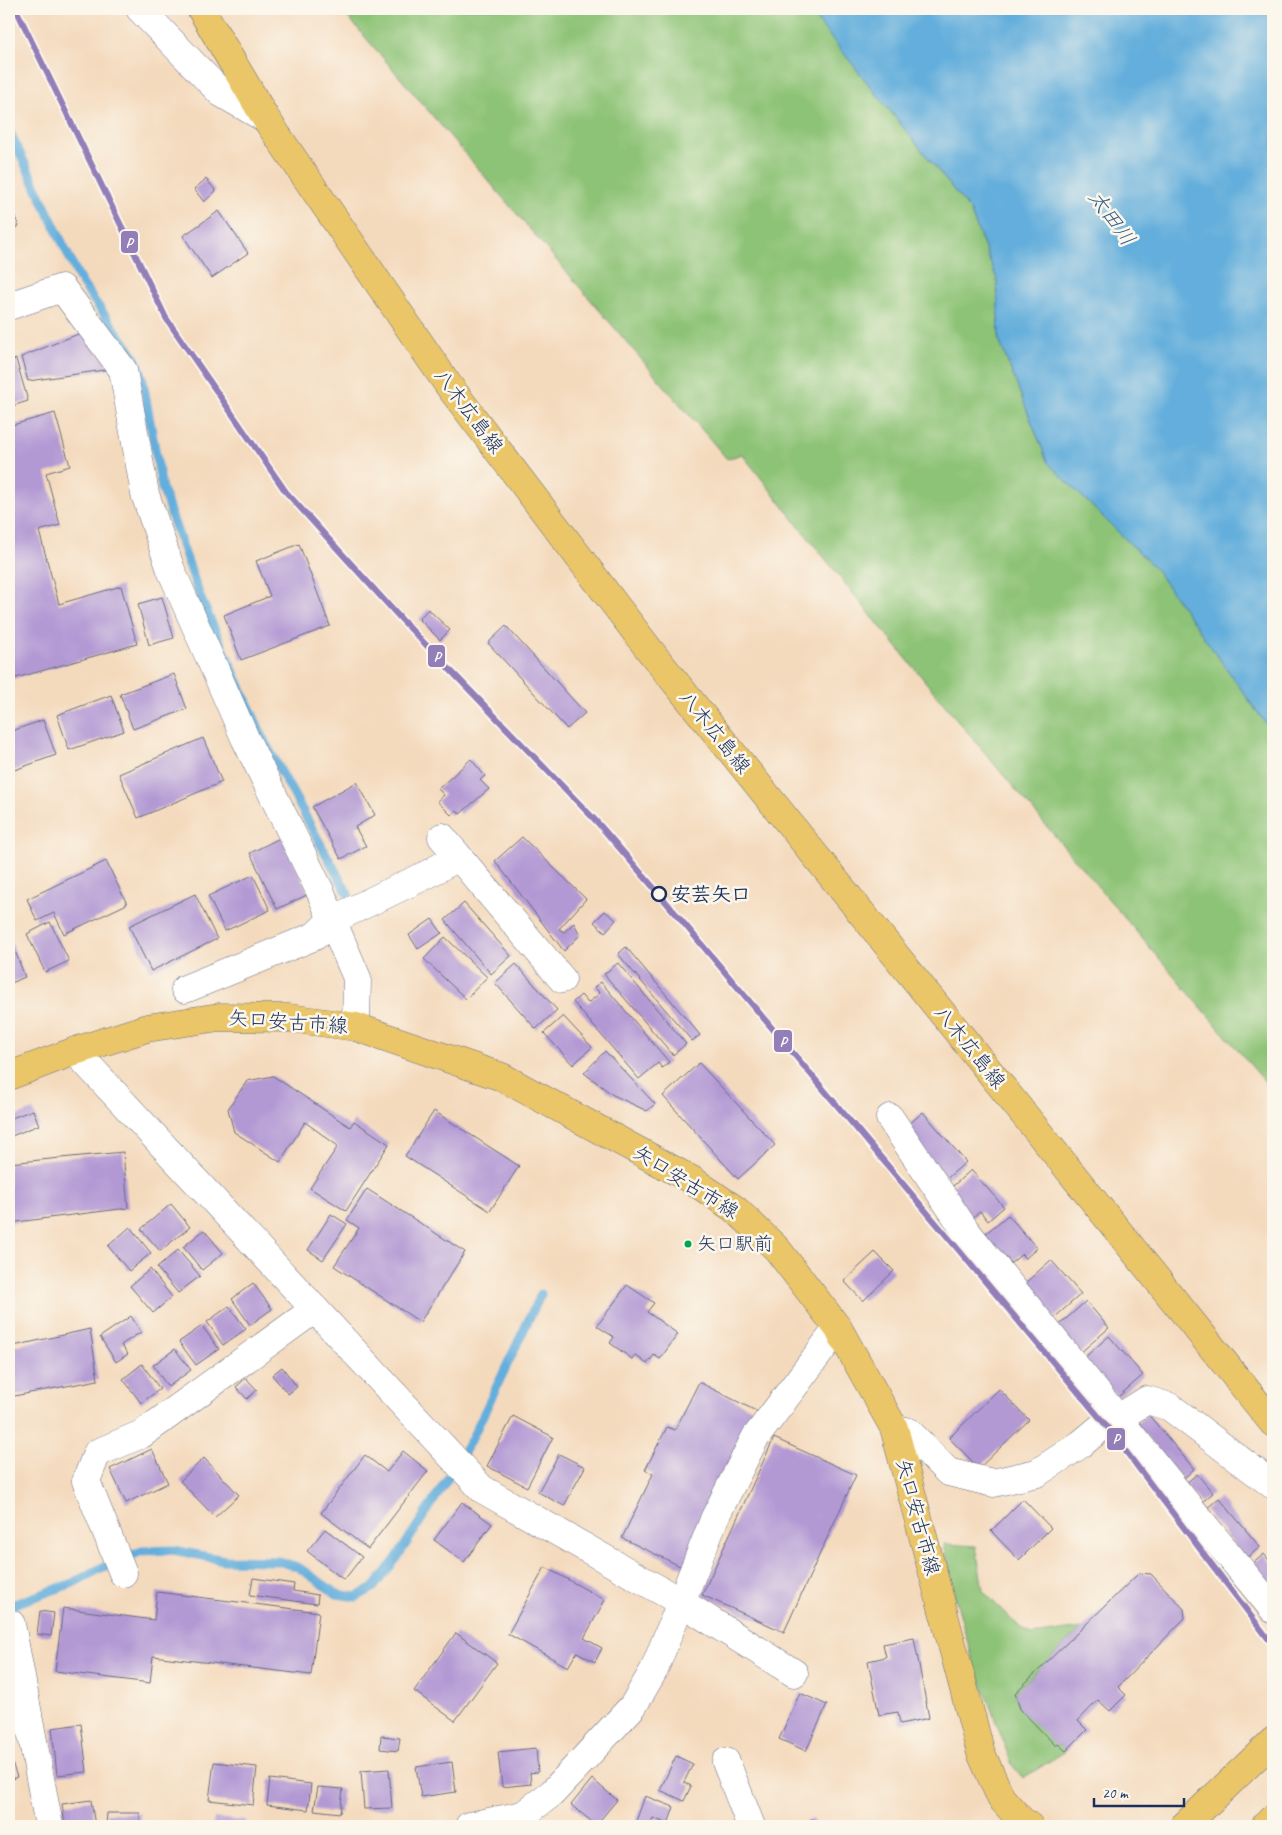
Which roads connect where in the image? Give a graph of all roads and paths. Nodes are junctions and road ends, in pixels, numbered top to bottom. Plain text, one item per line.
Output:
1 (140, 9) edge
2 (201, 9) edge
3 (266, 119) junction
4 (9, 306) edge
5 (332, 920) junction
6 (562, 979) dead end
7 (185, 989) dead end
8 (356, 1027) junction
9 (75, 1051) junction
10 (9, 1076) edge
11 (890, 1118) dead end
12 (315, 1309) junction
13 (838, 1328) junction
14 (1118, 1418) junction
15 (1273, 1423) edge
16 (894, 1428) junction
17 (1273, 1485) edge
18 (123, 1573) dead end
19 (681, 1602) junction
20 (1273, 1608) edge
21 (11, 1624) dead end
22 (794, 1673) dead end
23 (1273, 1741) edge
24 (726, 1762) dead end
25 (1273, 1818) edge
26 (49, 1826) edge
27 (470, 1826) edge
28 (751, 1826) edge
29 (1030, 1826) edge
30 (1184, 1826) edge
31 (1265, 1826) edge

1 - 3 street
2 - 3 main road, 八木広島線
3 - 15 main road, 八木広島線
4 - 5 street
5 - 6 street
5 - 7 street
5 - 8 street
8 - 9 main road, 矢口安古市線
8 - 13 main road, 矢口安古市線
9 - 10 main road, 矢口安古市線
9 - 12 street
11 - 14 street
12 - 18 street
12 - 19 street
13 - 16 main road, 矢口安古市線
13 - 19 street
14 - 16 street
14 - 17 street
14 - 20 street
16 - 29 main road, 矢口安古市線
19 - 22 street
19 - 27 street
21 - 26 street
23 - 30 main road
24 - 28 street
25 - 31 main road

